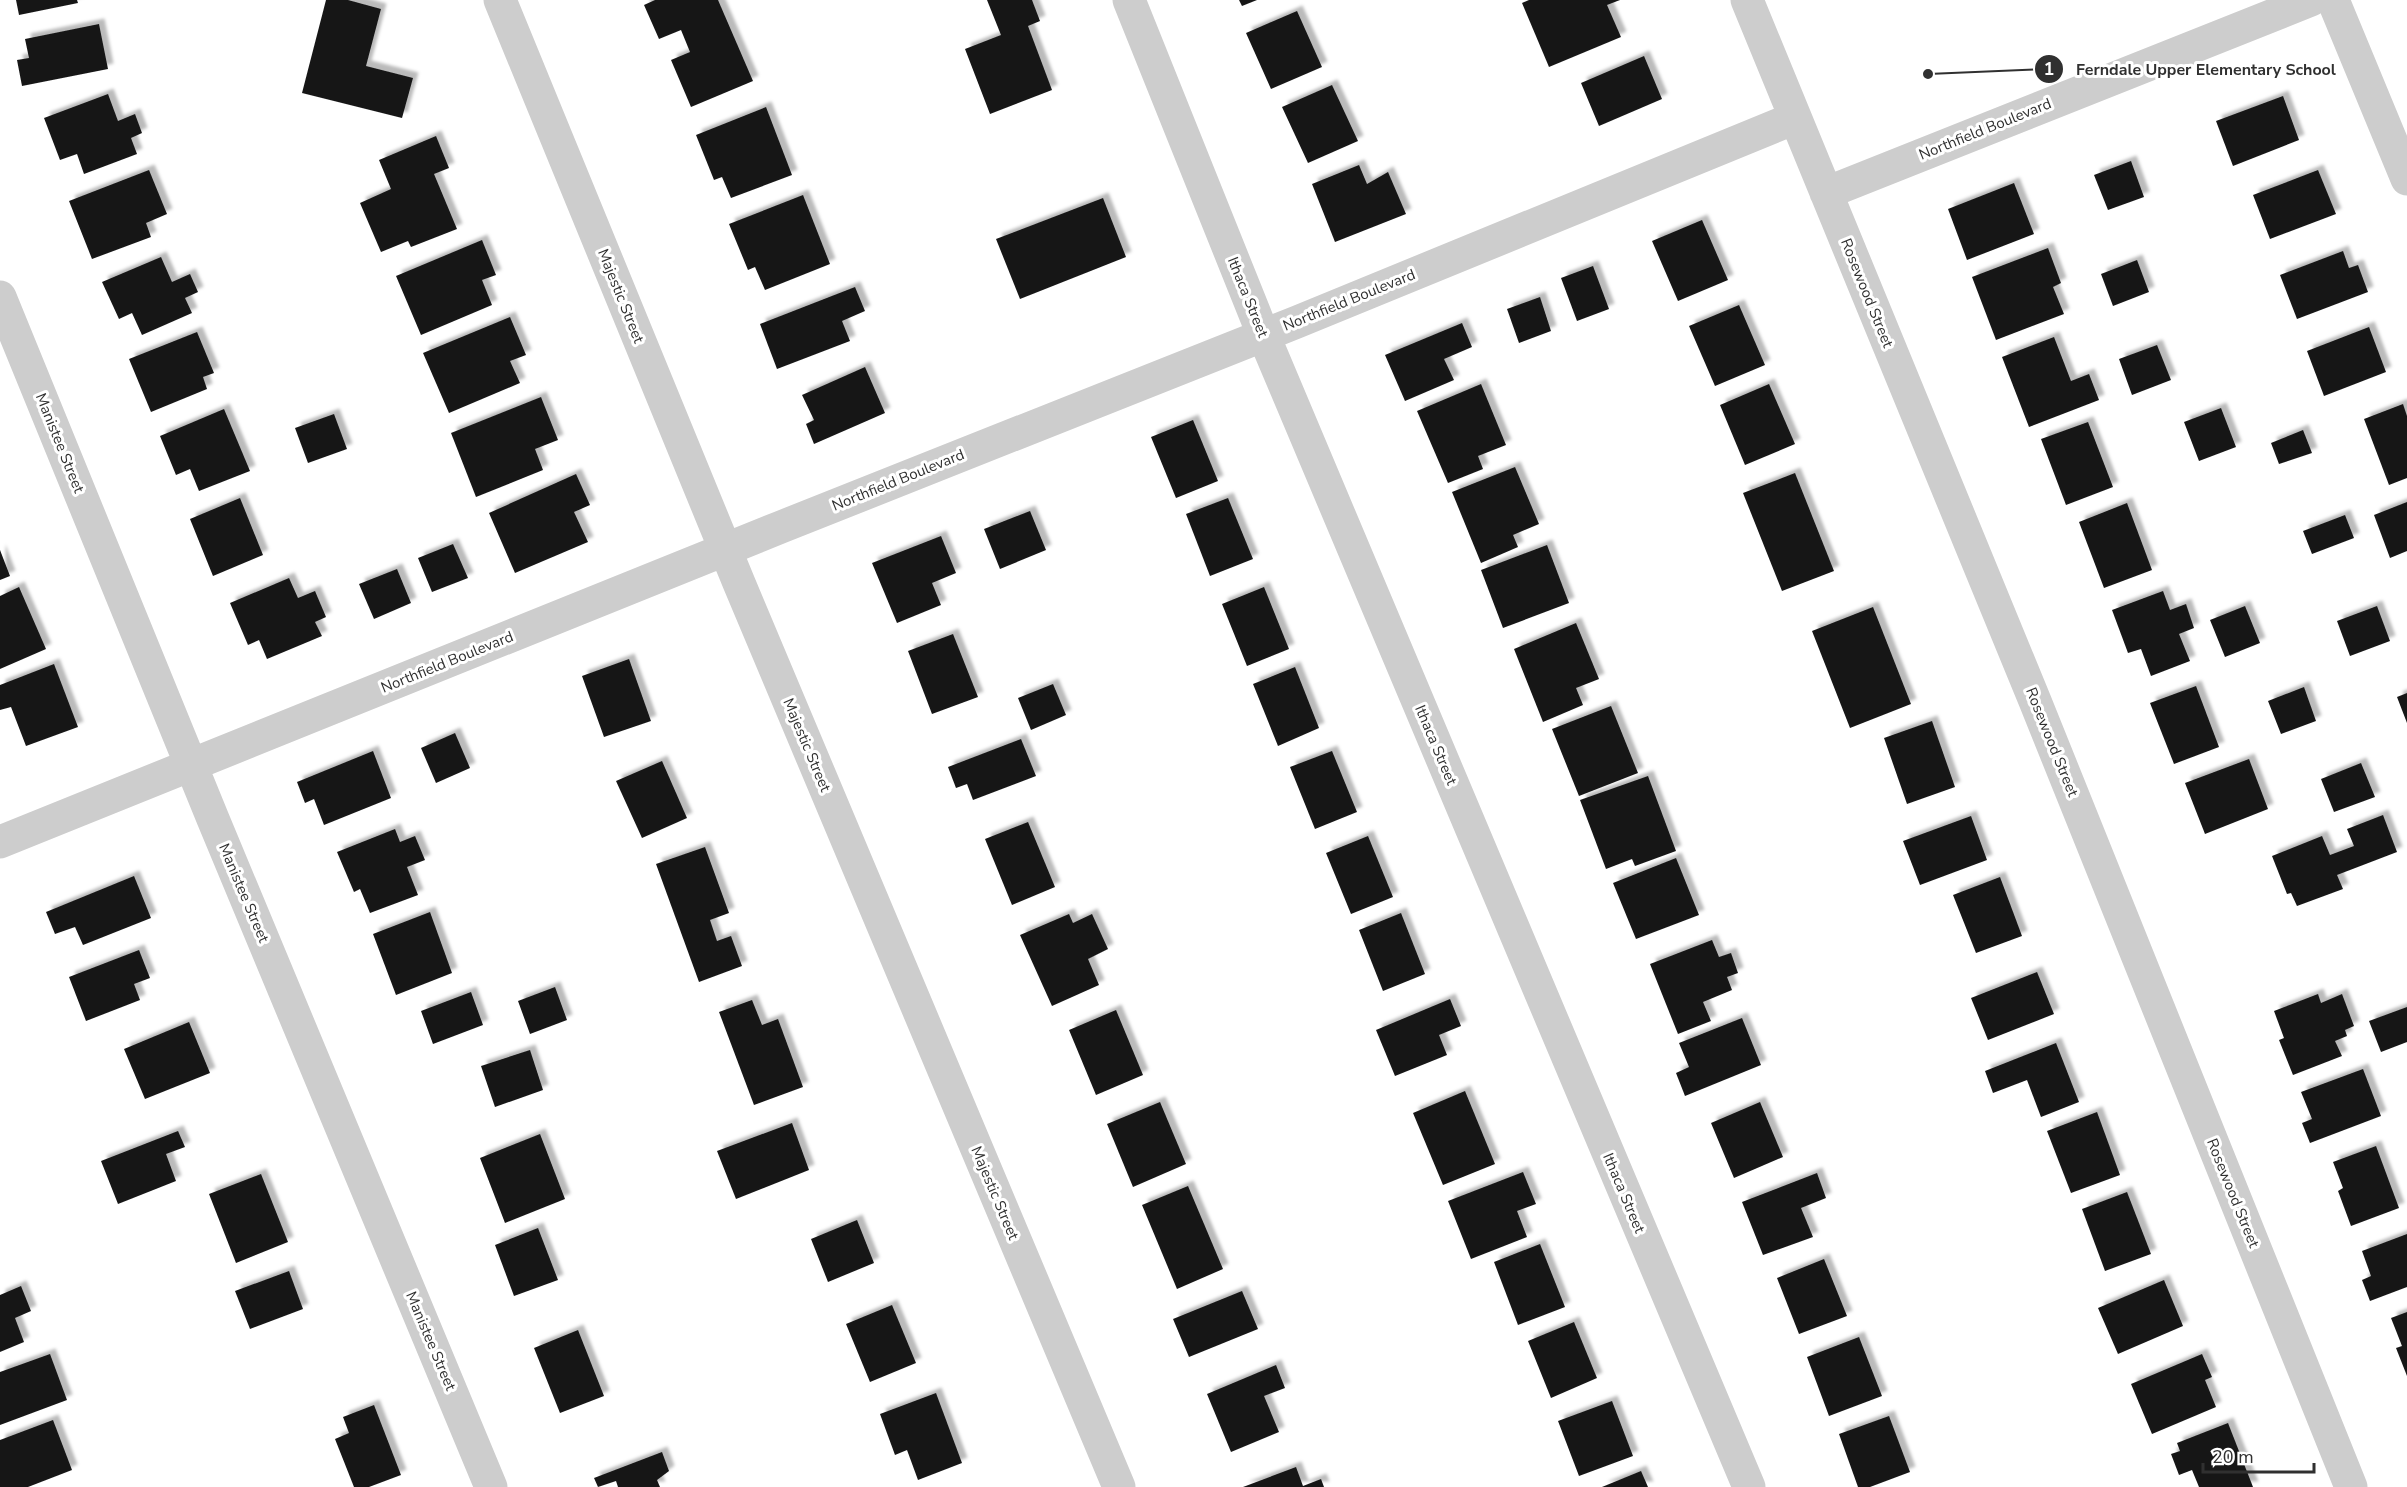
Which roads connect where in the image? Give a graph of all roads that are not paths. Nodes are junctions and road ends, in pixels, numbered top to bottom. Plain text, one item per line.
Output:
1 (500, 0) edge
2 (1129, 0) edge
3 (1747, 0) edge
4 (2311, 0) edge
5 (2333, 0) edge
6 (1795, 118) junction
7 (2407, 179) edge
8 (1826, 193) junction
9 (0, 297) edge
10 (1263, 334) junction
11 (725, 550) junction
12 (192, 765) junction
13 (0, 842) edge
14 (491, 1487) edge
15 (1119, 1487) edge
16 (1749, 1487) edge
17 (2351, 1487) edge

1 - 11 street, Majestic Street
2 - 10 street, Ithaca Street
3 - 6 street, Rosewood Street
4 - 8 street, Northfield Boulevard
5 - 7 street
6 - 8 street, Rosewood Street
6 - 10 street, Northfield Boulevard
8 - 17 street, Rosewood Street
9 - 12 street, Manistee Street
10 - 11 street, Northfield Boulevard
10 - 16 street, Ithaca Street
11 - 12 street, Northfield Boulevard
11 - 15 street, Majestic Street
12 - 13 street, Northfield Boulevard
12 - 14 street, Manistee Street

